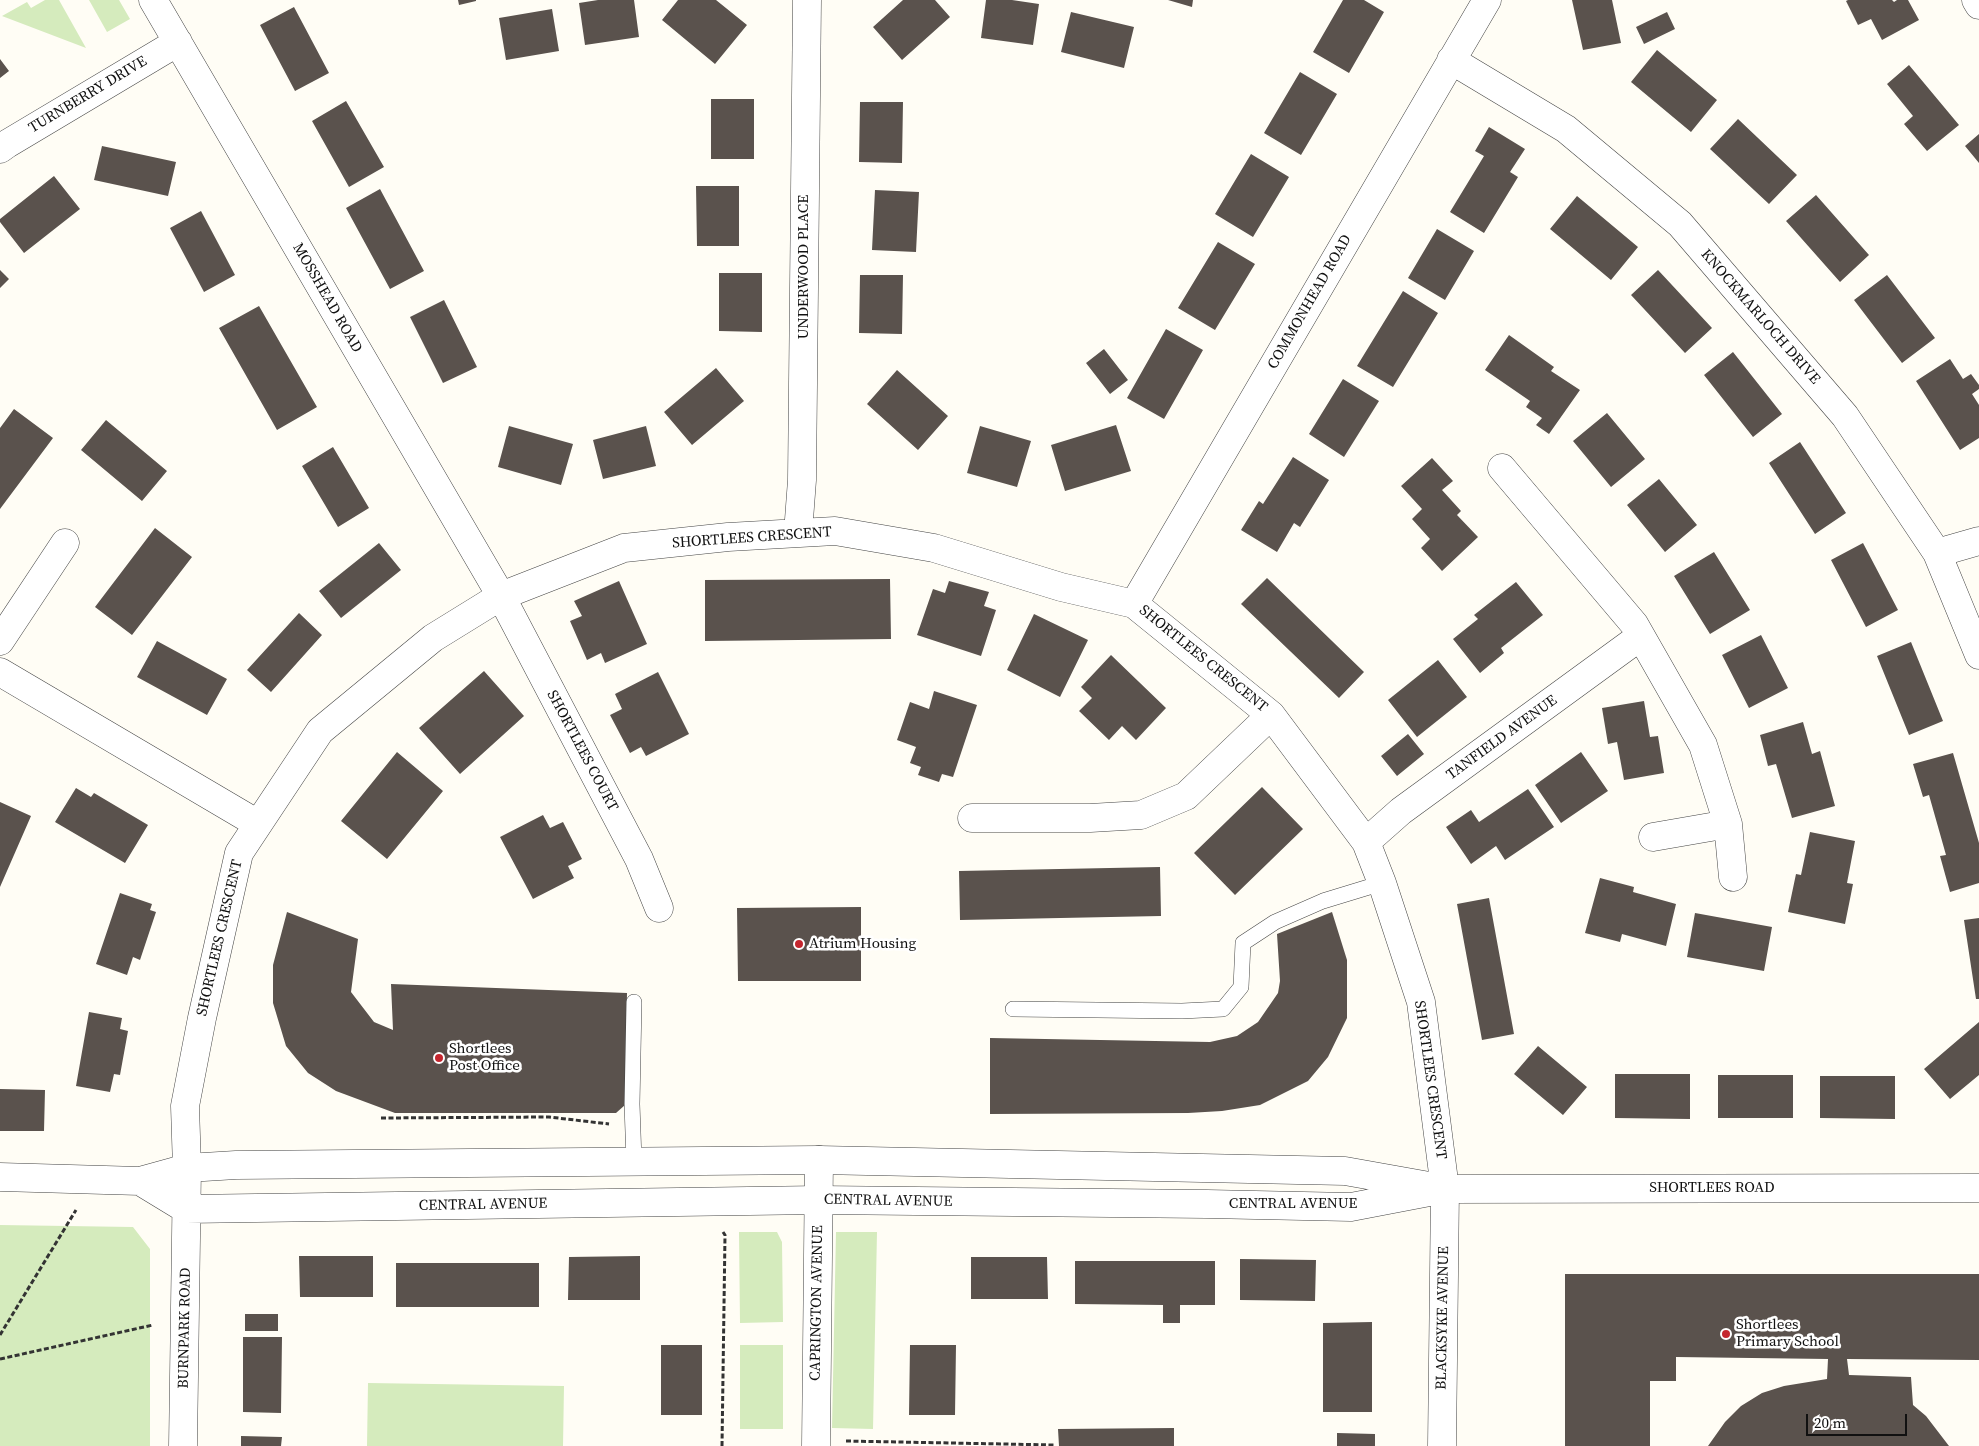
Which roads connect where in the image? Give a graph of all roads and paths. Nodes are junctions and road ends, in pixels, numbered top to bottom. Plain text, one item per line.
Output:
1 (153, 0) edge
2 (807, 0) edge
3 (1487, 0) edge
4 (1976, 0) edge
5 (1979, 5) edge
6 (178, 42) junction
7 (1451, 60) junction
8 (0, 149) edge
9 (1502, 468) dead end
10 (798, 533) junction
11 (1979, 540) edge
12 (65, 542) dead end
13 (1937, 553) junction
14 (501, 596) junction
15 (1134, 604) junction
16 (1641, 636) junction
17 (0, 642) edge
18 (1979, 655) edge
19 (0, 672) edge
20 (1271, 715) junction
21 (972, 818) dead end
22 (258, 824) junction
23 (1728, 824) junction
24 (1654, 837) dead end
25 (1366, 842) junction
26 (1733, 877) dead end
27 (1382, 883) junction
28 (658, 908) dead end
29 (634, 1002) dead end
30 (1013, 1009) dead end
31 (381, 1118) dead end
32 (633, 1126) junction
33 (820, 1160) junction
34 (634, 1162) junction
35 (187, 1168) junction
36 (0, 1177) edge
37 (94, 1179) junction
38 (140, 1180) junction
39 (1979, 1188) edge
40 (1445, 1189) junction
41 (819, 1200) junction
42 (698, 1202) junction
43 (186, 1209) junction
44 (185, 1318) junction
45 (0, 1335) edge
46 (0, 1359) edge
47 (816, 1443) edge
48 (1055, 1445) edge
49 (183, 1446) edge
50 (722, 1446) edge
51 (1442, 1446) edge

1 - 6 street, MOSSHEAD ROAD
2 - 10 street, UNDERWOOD PLACE
3 - 7 street, COMMONHEAD ROAD
4 - 5 street
6 - 8 street, TURNBERRY DRIVE
6 - 14 street, MOSSHEAD ROAD
7 - 13 street, KNOCKMARLOCH DRIVE
7 - 15 street, COMMONHEAD ROAD
9 - 16 street
10 - 14 street, SHORTLEES CRESCENT
10 - 15 street, SHORTLEES CRESCENT
11 - 13 street
12 - 17 street
13 - 18 street, KNOCKMARLOCH DRIVE
14 - 22 street, SHORTLEES CRESCENT
14 - 28 street, SHORTLEES COURT
15 - 20 street, SHORTLEES CRESCENT
16 - 23 street
16 - 25 street, TANFIELD AVENUE
19 - 22 street
20 - 21 street
20 - 25 street, SHORTLEES CRESCENT
22 - 35 street, SHORTLEES CRESCENT
23 - 24 street
23 - 26 street
25 - 27 street, SHORTLEES CRESCENT
27 - 30 lane
27 - 40 street, SHORTLEES CRESCENT
29 - 32 lane
31 - 32 path
32 - 34 lane
33 - 34 street, CENTRAL AVENUE
33 - 40 street, CENTRAL AVENUE
33 - 41 street, CAPRINGTON AVENUE
34 - 35 street, CENTRAL AVENUE
35 - 38 street, CENTRAL AVENUE
35 - 43 street, SHORTLEES CRESCENT
36 - 37 street, CENTRAL AVENUE
37 - 38 street, CENTRAL AVENUE
37 - 45 path
38 - 43 street
39 - 40 street, SHORTLEES ROAD
40 - 41 street, CENTRAL AVENUE
40 - 51 street, BLACKSYKE AVENUE
41 - 42 street, CENTRAL AVENUE
41 - 47 street, CAPRINGTON AVENUE
42 - 43 street, CENTRAL AVENUE
42 - 50 path
43 - 44 street, BURNPARK ROAD
44 - 46 path
44 - 49 street, BURNPARK ROAD
47 - 48 path

